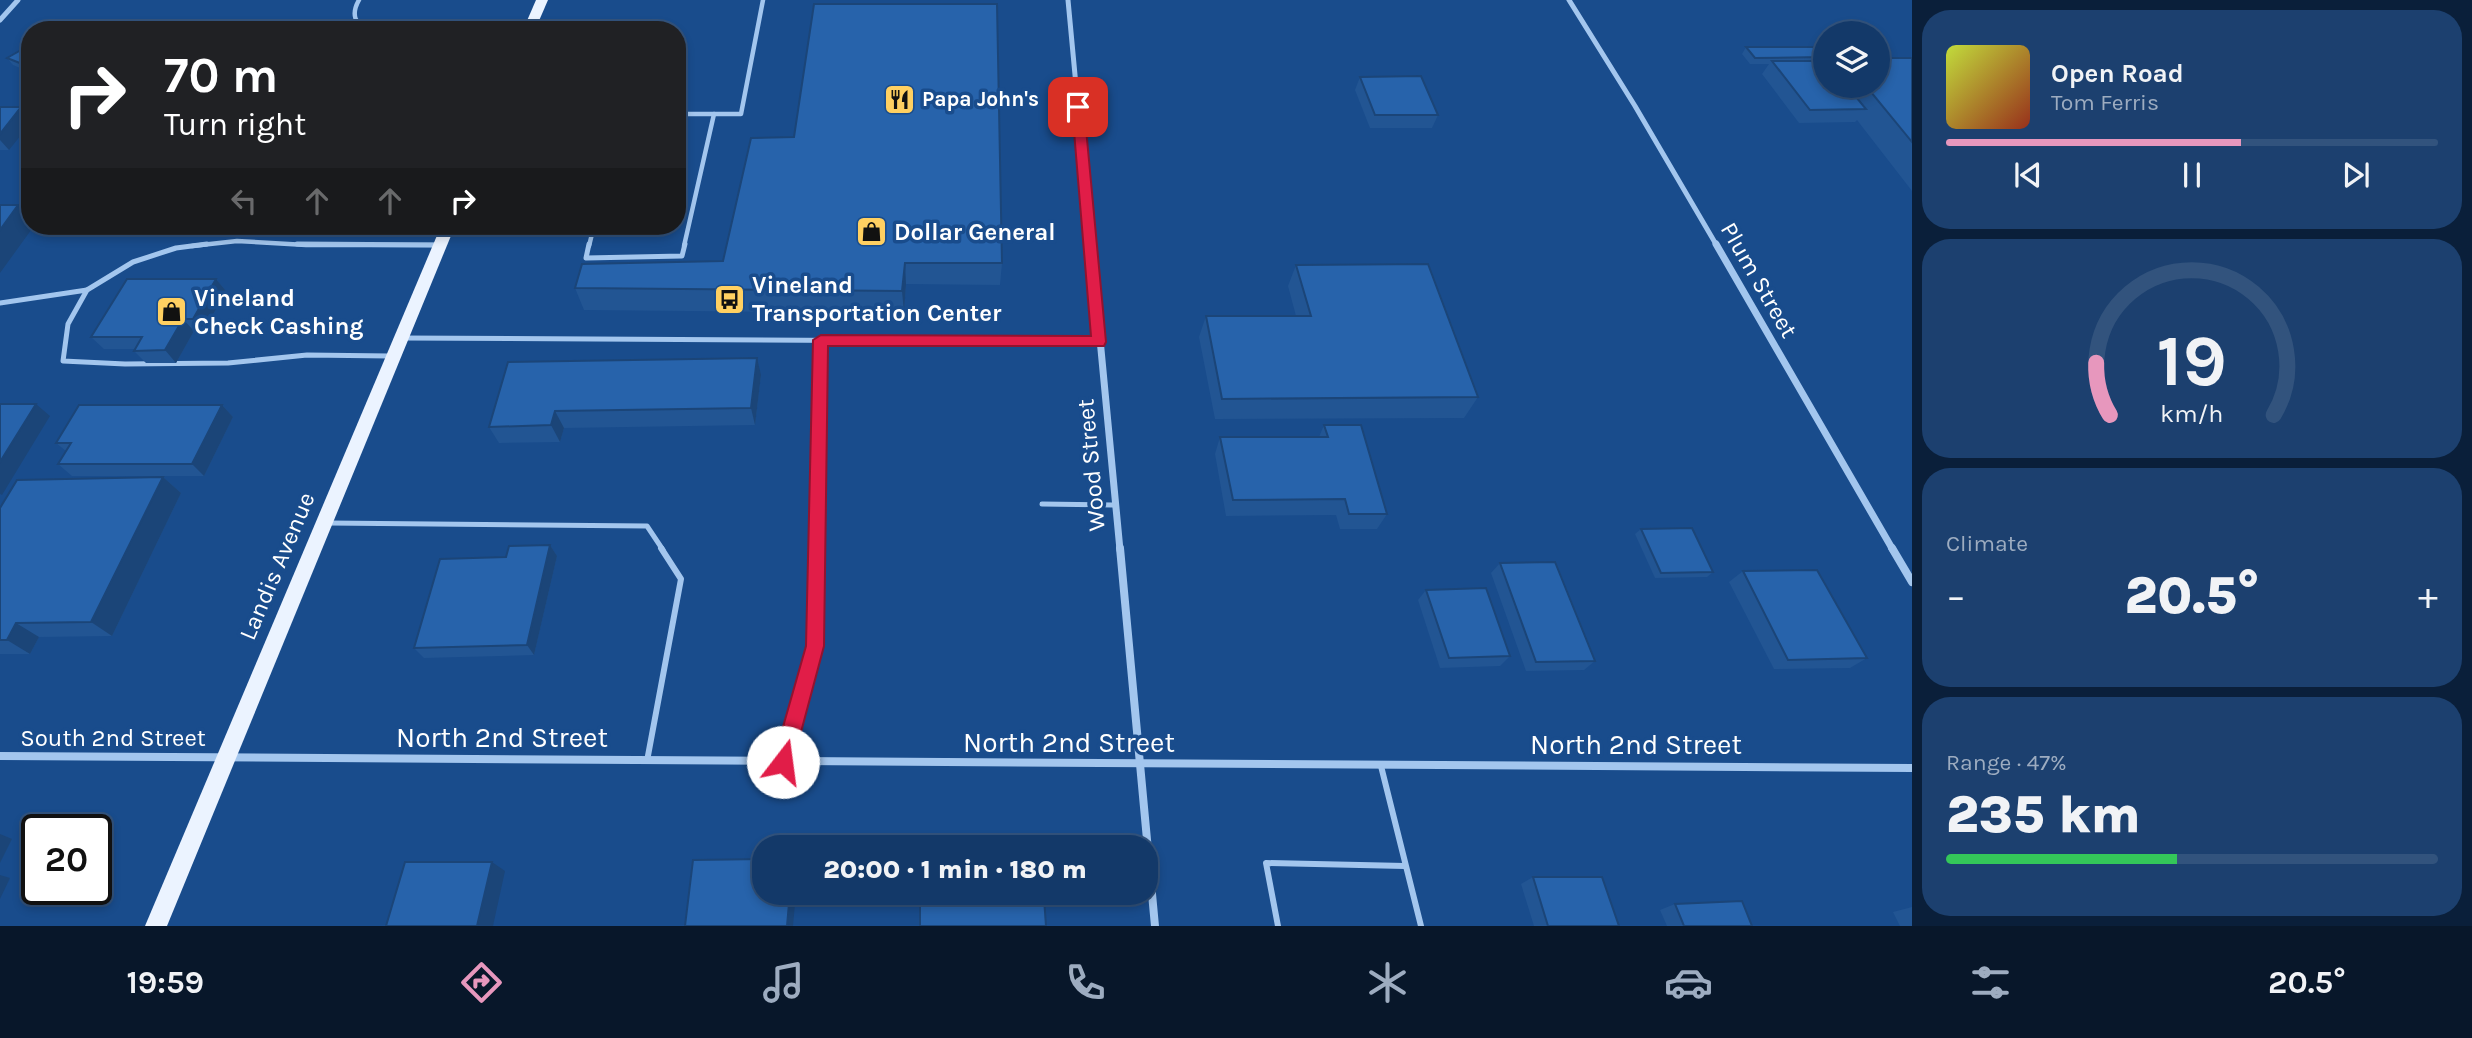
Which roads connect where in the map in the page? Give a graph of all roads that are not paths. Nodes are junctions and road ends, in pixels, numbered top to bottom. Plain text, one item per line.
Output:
1 (18, 0) edge
2 (359, 0) edge
3 (542, 0) edge
4 (763, 0) edge
5 (1068, 0) edge
6 (1569, 0) edge
7 (0, 20) edge
8 (355, 21) edge
9 (533, 21) edge
10 (686, 114) edge
11 (714, 114) junction
12 (444, 235) edge
13 (592, 235) edge
14 (440, 245) junction
15 (87, 290) junction
16 (0, 303) edge
17 (401, 338) junction
18 (821, 340) junction
19 (1099, 342) junction
20 (394, 356) junction
21 (1042, 504) dead end
22 (1113, 505) junction
23 (324, 523) junction
24 (1912, 582) edge
25 (0, 756) edge
26 (226, 758) junction
27 (647, 761) junction
28 (783, 762) junction
29 (1140, 765) junction
30 (1381, 766) junction
31 (1912, 768) edge
32 (1405, 866) junction
33 (156, 926) edge
34 (1155, 926) edge
35 (1278, 926) edge
36 (1421, 926) edge

1 - 7 street
2 - 8 lane
3 - 9 main road
4 - 11 lane
5 - 19 street, Wood Street
6 - 24 street, Plum Street
10 - 11 lane
11 - 13 lane
12 - 14 main road, Landis Avenue
14 - 15 lane
14 - 17 main road, Landis Avenue
15 - 16 lane
15 - 20 lane
17 - 18 lane
17 - 20 main road, Landis Avenue
18 - 19 lane
18 - 28 lane
19 - 22 street, Wood Street
20 - 23 main road, Landis Avenue
21 - 22 lane
22 - 29 street, Wood Street
23 - 26 main road, Landis Avenue
23 - 27 lane
25 - 26 street, South 2nd Street
26 - 27 street, North 2nd Street
26 - 33 main road, Landis Avenue
27 - 28 street, North 2nd Street
28 - 29 street, North 2nd Street
29 - 30 street, North 2nd Street
29 - 34 street, Wood Street
30 - 31 street, North 2nd Street
30 - 32 lane
32 - 35 lane
32 - 36 lane

